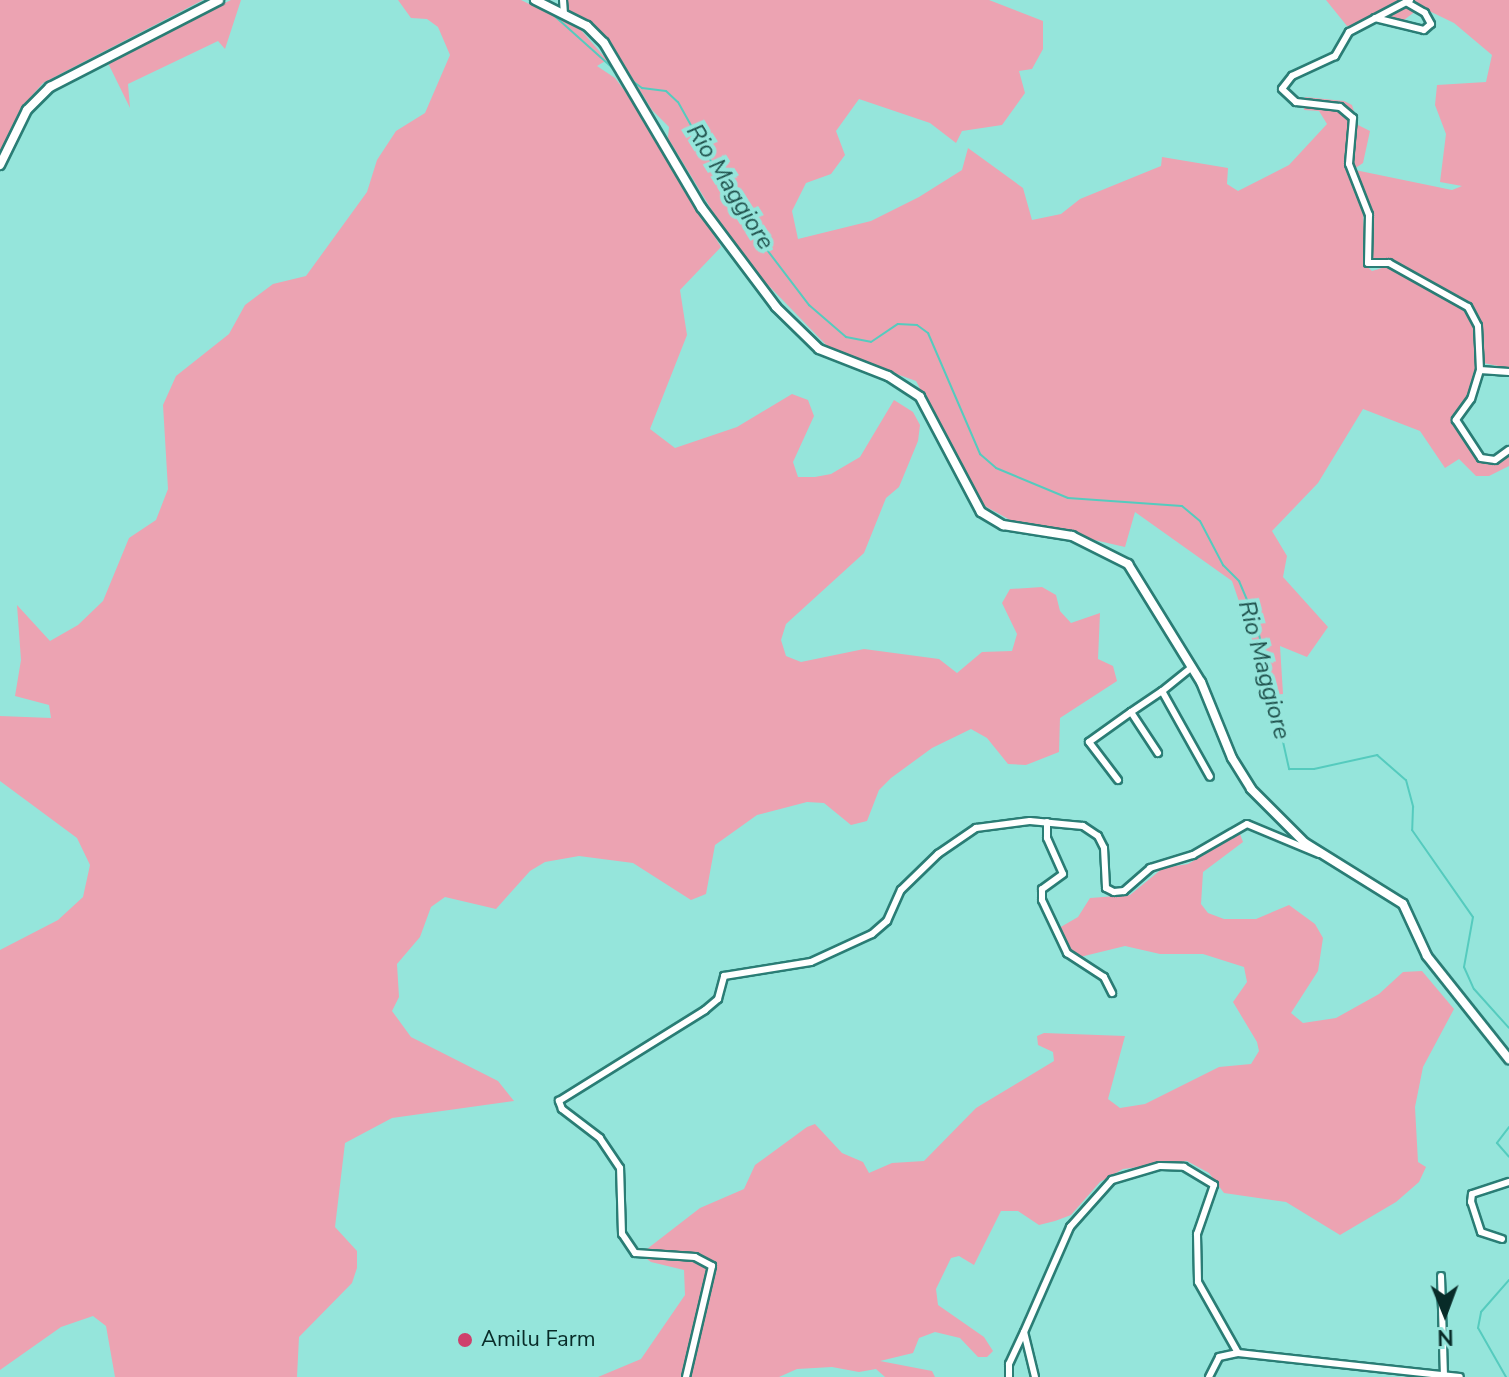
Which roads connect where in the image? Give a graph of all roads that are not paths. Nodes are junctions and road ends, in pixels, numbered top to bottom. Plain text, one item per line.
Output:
1 (219, 0) edge
2 (536, 0) edge
3 (563, 0) edge
4 (1408, 1) edge
5 (564, 13) junction
6 (1375, 18) junction
7 (0, 165) edge
8 (1480, 370) junction
9 (1509, 372) edge
10 (1509, 450) edge
11 (1192, 667) junction
12 (1162, 691) junction
13 (1131, 712) junction
14 (1158, 753) dead end
15 (1210, 777) dead end
16 (1118, 780) dead end
17 (1047, 822) junction
18 (1321, 855) junction
19 (1112, 993) dead end
20 (1509, 1059) edge
21 (1509, 1182) edge
22 (1502, 1239) dead end
23 (1441, 1276) dead end
24 (1024, 1332) junction
25 (1238, 1353) junction
26 (1444, 1376) edge
27 (686, 1377) edge
28 (1009, 1377) edge
29 (1035, 1377) edge
30 (1209, 1377) edge
31 (1460, 1377) edge

1 - 7 main road
2 - 5 main road
3 - 5 street
4 - 6 street
4 - 6 street
5 - 11 main road
6 - 8 street
8 - 9 street
8 - 10 street
11 - 12 street
11 - 18 main road
12 - 13 street
12 - 15 street
13 - 14 street
13 - 16 street
17 - 18 street
17 - 19 street
17 - 27 street
18 - 20 main road
21 - 22 street
23 - 26 street
24 - 25 street
24 - 28 street
24 - 29 street
25 - 26 street
25 - 30 street
26 - 31 street

